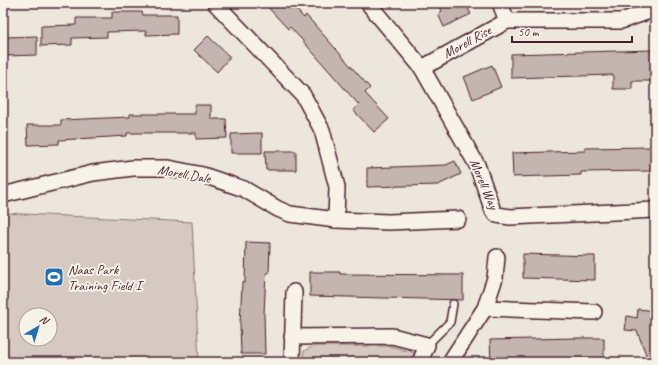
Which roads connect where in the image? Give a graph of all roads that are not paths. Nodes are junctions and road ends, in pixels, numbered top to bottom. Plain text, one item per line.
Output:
1 (215, 3) edge
2 (368, 3) edge
3 (500, 3) edge
4 (655, 7) edge
5 (507, 20) junction
6 (422, 68) junction
7 (3, 196) edge
8 (655, 210) edge
9 (458, 219) dead end
10 (336, 220) junction
11 (497, 257) dead end
12 (294, 292) dead end
13 (453, 304) dead end
14 (485, 308) junction
15 (594, 312) dead end
16 (292, 337) junction
17 (427, 345) junction
18 (292, 362) edge
19 (420, 362) edge
20 (450, 362) edge

1 - 10 street
2 - 6 street, Morell Way
3 - 5 street
4 - 5 street, Morell Rise
5 - 6 street, Morell Rise
6 - 8 street, Morell Way
7 - 10 street, Morell Dale
9 - 10 street, Morell Dale
11 - 14 street
12 - 16 street
13 - 17 lane
14 - 15 street
14 - 20 street
16 - 17 street
16 - 18 street
17 - 19 street

